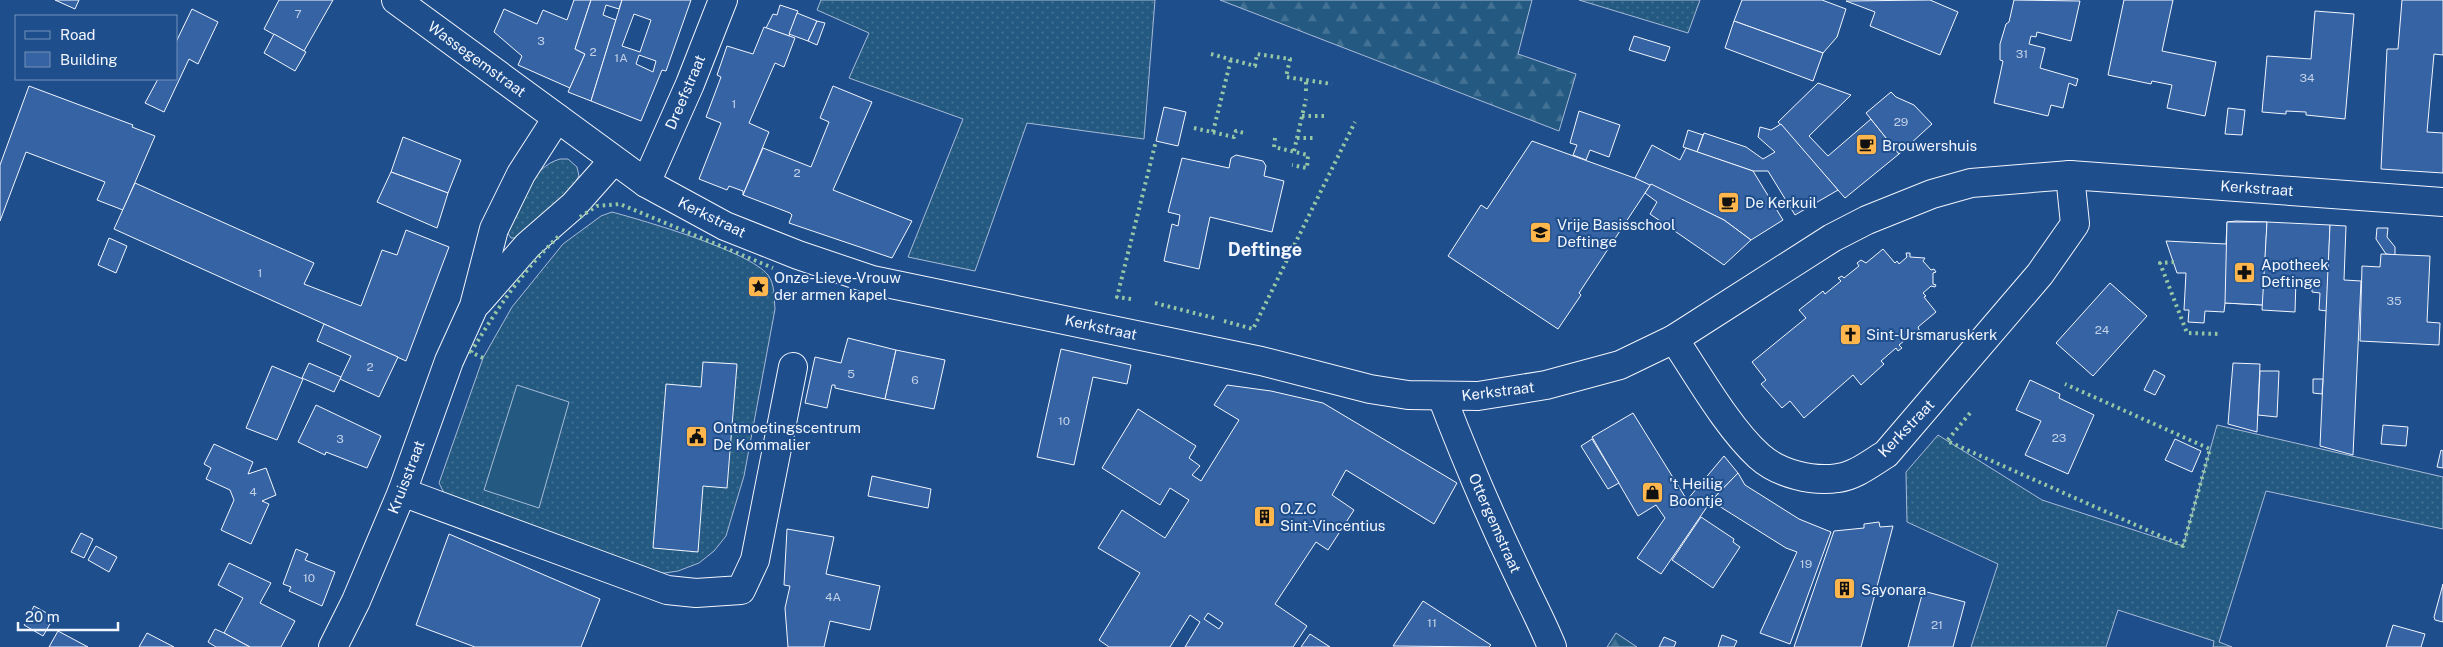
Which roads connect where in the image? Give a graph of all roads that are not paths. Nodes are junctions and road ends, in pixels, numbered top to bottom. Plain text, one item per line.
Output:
1 (396, 0) edge
2 (723, 0) edge
3 (557, 118) junction
4 (613, 161) junction
5 (2070, 175) junction
6 (646, 183) junction
7 (2443, 202) edge
8 (474, 306) junction
9 (1674, 339) junction
10 (793, 367) dead end
11 (1442, 397) junction
12 (402, 492) junction
13 (334, 647) edge
14 (1552, 647) edge

1 - 3 street, Wassegemstraat
2 - 6 street, Dreefstraat
3 - 4 street, Kerkstraat
3 - 8 street, Kruisstraat
4 - 6 street, Kerkstraat
4 - 8 street, Kruisstraat
5 - 7 street, Kerkstraat
5 - 9 street, Kerkstraat
5 - 9 street, Kerkstraat
6 - 11 street, Kerkstraat
8 - 12 street, Kruisstraat
9 - 11 street, Kerkstraat
10 - 12 street
11 - 14 street, Ottergemstraat
12 - 13 street, Kruisstraat

